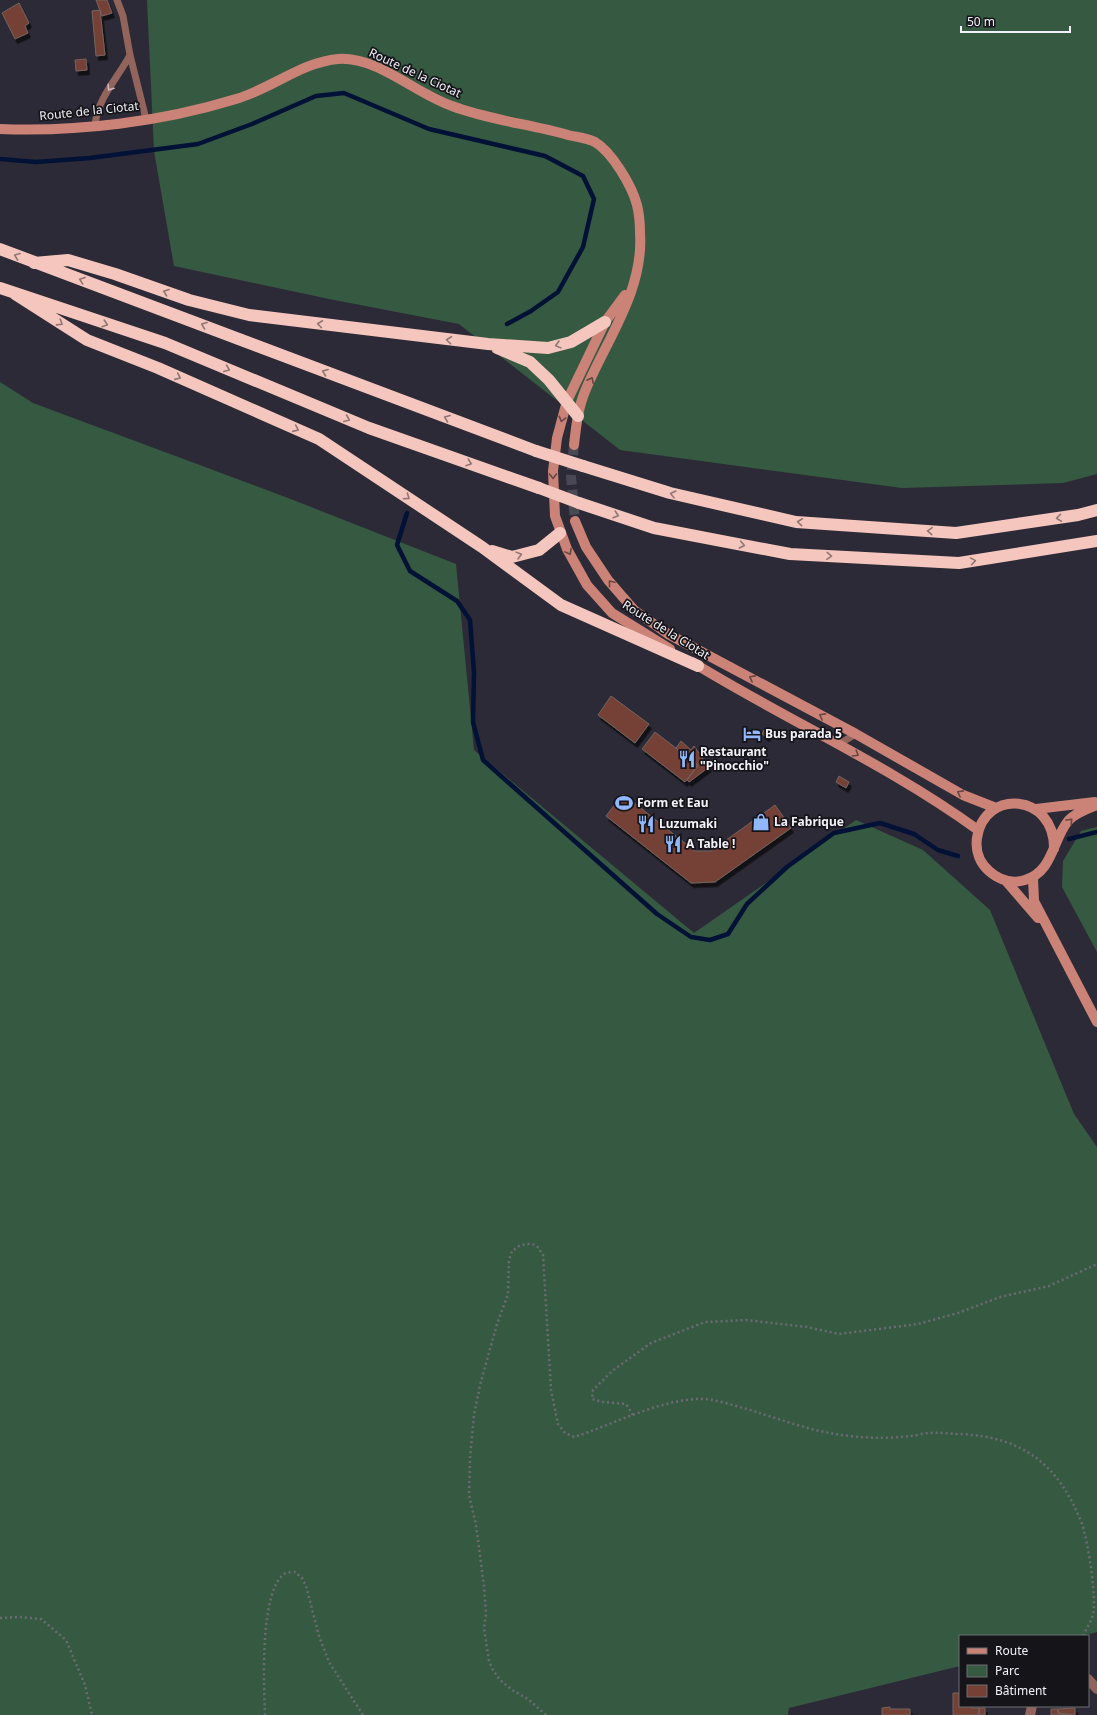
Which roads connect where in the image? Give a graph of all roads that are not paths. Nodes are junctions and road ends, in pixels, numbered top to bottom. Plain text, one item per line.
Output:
1 (117, 0) edge
2 (130, 55) junction
3 (146, 119) junction
4 (95, 126) junction
5 (0, 129) edge
6 (0, 249) edge
7 (34, 263) junction
8 (632, 286) junction
9 (0, 288) edge
10 (15, 294) junction
11 (605, 322) junction
12 (488, 344) junction
13 (567, 401) junction
14 (578, 416) junction
15 (574, 445) tunnel mouth
16 (1097, 510) edge
17 (575, 521) tunnel mouth
18 (560, 533) junction
19 (1097, 541) edge
20 (482, 547) junction
21 (698, 666) junction
22 (856, 734) junction
23 (839, 744) junction
24 (1097, 804) edge
25 (996, 808) junction
26 (1036, 809) junction
27 (978, 830) junction
28 (1054, 849) junction
29 (1033, 878) junction
30 (1006, 881) junction
31 (1046, 926) junction
32 (1097, 1022) edge
33 (1089, 1680) edge
34 (1097, 1689) edge

1 - 2 lane
2 - 3 lane
2 -> 4 lane
3 - 4 main road, Route de la Ciotat
3 - 8 main road, Route de la Ciotat
4 - 5 main road, Route de la Ciotat
7 -> 6 highway
12 -> 7 highway
16 -> 7 highway, bridge
8 - 11 main road, Route de la Ciotat
14 -> 8 main road, Route de la Ciotat
9 - 10 highway
10 -> 19 highway, bridge
10 -> 20 highway
11 -> 12 highway
11 - 13 main road, Route de la Ciotat
12 - 13 highway
13 - 14 highway
13 -> 18 main road, Route de la Ciotat, bridge
14 - 15 main road, Route de la Ciotat
22 -> 17 main road, Route de la Ciotat
20 -> 18 highway
18 -> 21 main road, Route de la Ciotat
20 - 21 highway
21 - 23 main road, Route de la Ciotat
22 - 23 lane
25 -> 22 main road, Route de la Ciotat
23 -> 27 main road, Route de la Ciotat
24 - 26 main road
28 -> 24 main road
25 - 26 main road
25 - 27 main road
26 - 28 main road
27 - 30 main road
28 - 29 main road
29 - 30 main road
29 - 31 main road
30 - 31 main road
31 - 32 main road
33 - 34 street

